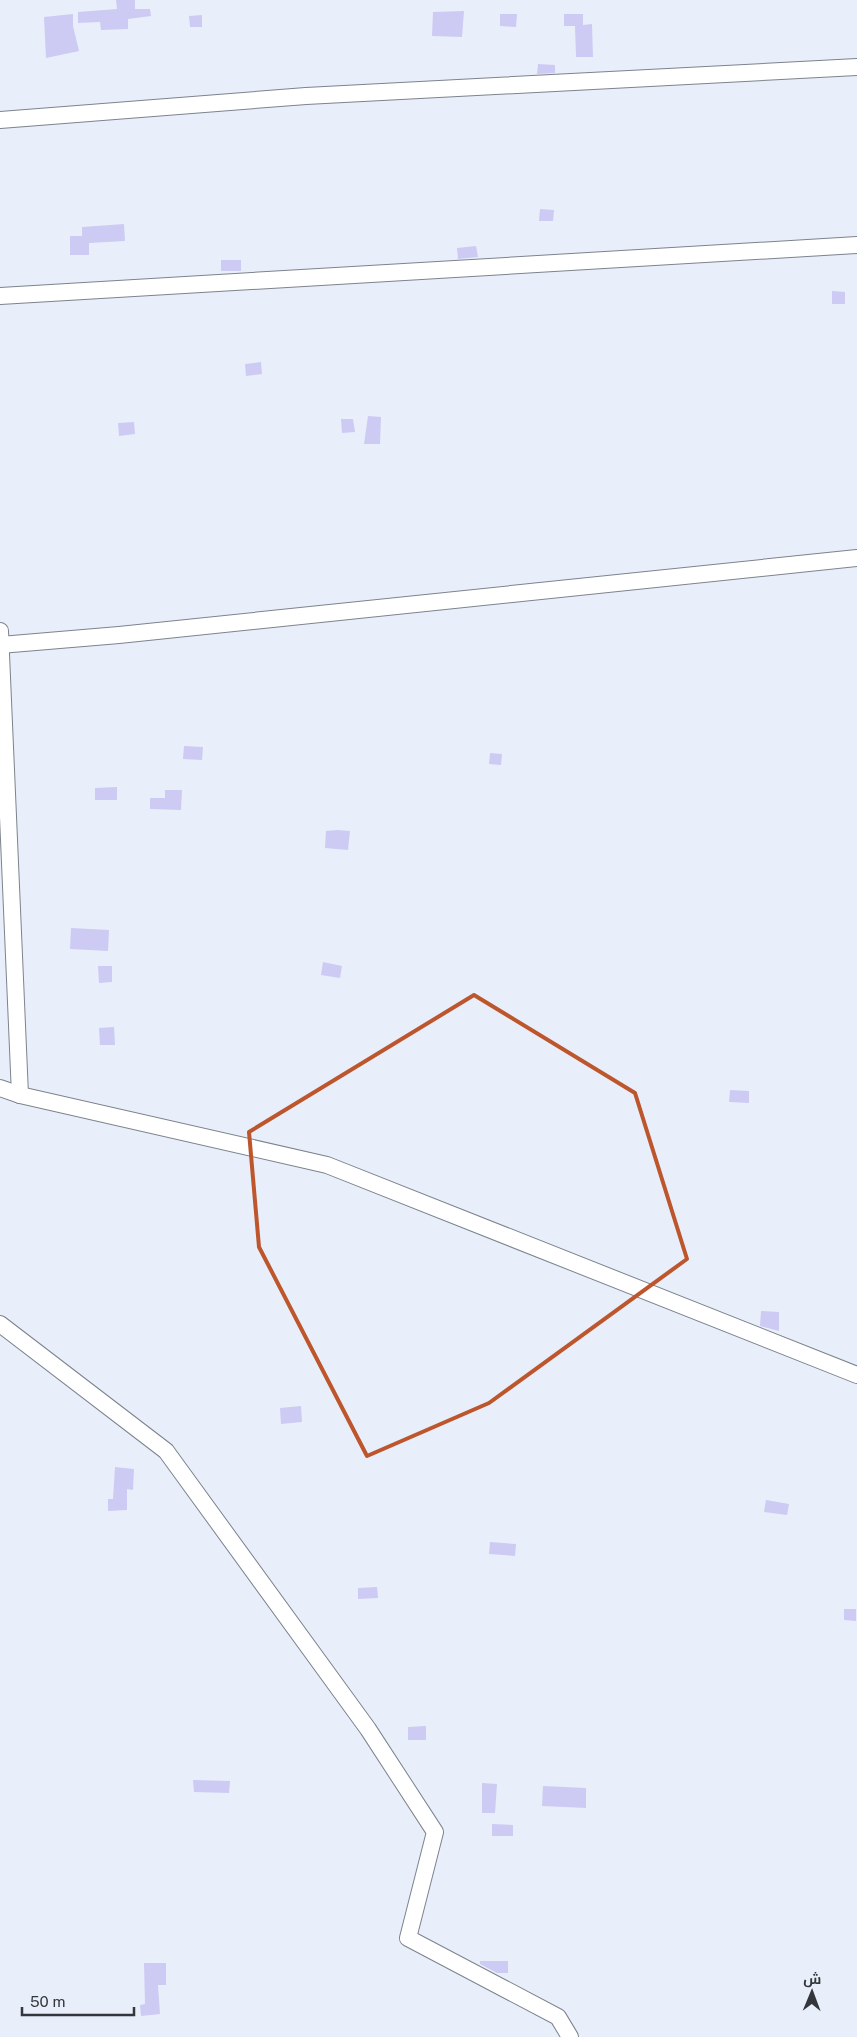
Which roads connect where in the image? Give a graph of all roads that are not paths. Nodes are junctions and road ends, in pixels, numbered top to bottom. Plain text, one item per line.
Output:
1 (857, 67) edge
2 (0, 120) edge
3 (857, 245) edge
4 (0, 296) edge
5 (857, 558) edge
6 (0, 631) edge
7 (0, 645) edge
8 (0, 1088) edge
9 (20, 1095) junction
10 (0, 1324) edge
11 (21, 1340) junction
12 (0, 1342) edge
13 (857, 1375) edge
14 (570, 2037) edge

1 - 2 street
3 - 4 street
5 - 7 street
6 - 7 street
7 - 9 street
8 - 9 street
9 - 13 street
10 - 11 street
11 - 12 street
11 - 14 street

